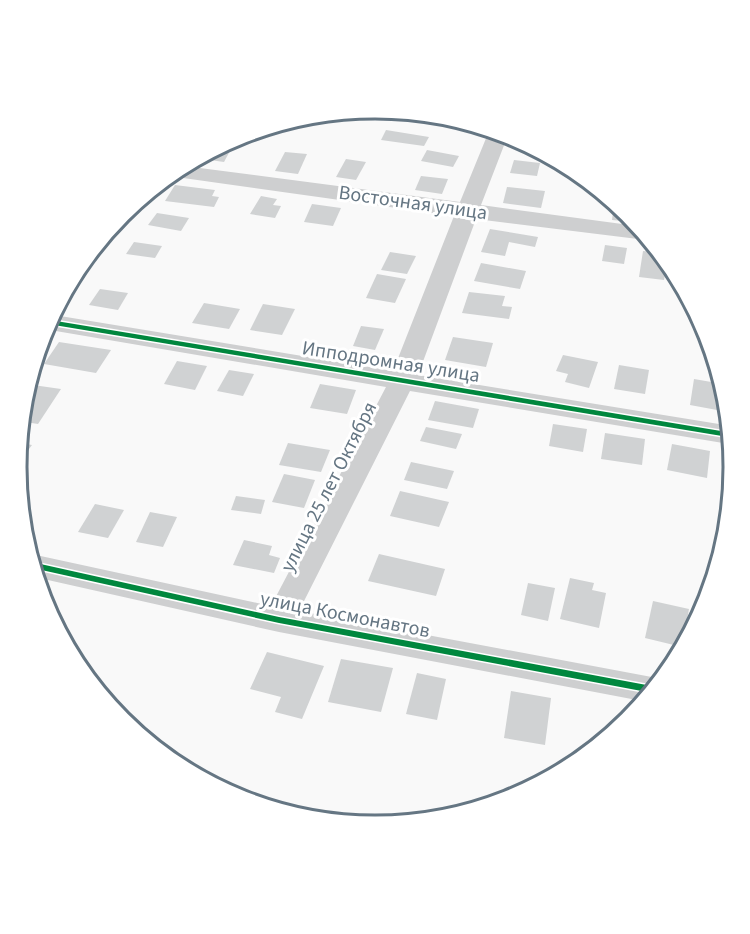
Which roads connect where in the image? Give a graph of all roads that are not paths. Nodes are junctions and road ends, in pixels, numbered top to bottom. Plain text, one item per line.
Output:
1 (495, 140) edge
2 (190, 173) edge
3 (470, 210) junction
4 (632, 233) edge
5 (58, 324) edge
6 (402, 381) junction
7 (721, 434) edge
8 (42, 567) edge
9 (279, 620) junction
10 (644, 688) edge

1 - 3 street, улица 25 лет Октября
2 - 3 street, Восточная улица
3 - 4 street, Восточная улица
3 - 6 street, улица 25 лет Октября
5 - 6 street, Ипподромная улица
6 - 7 street, Ипподромная улица
6 - 9 street, улица 25 лет Октября
8 - 9 street, улица Космонавтов
9 - 10 street, улица Космонавтов

